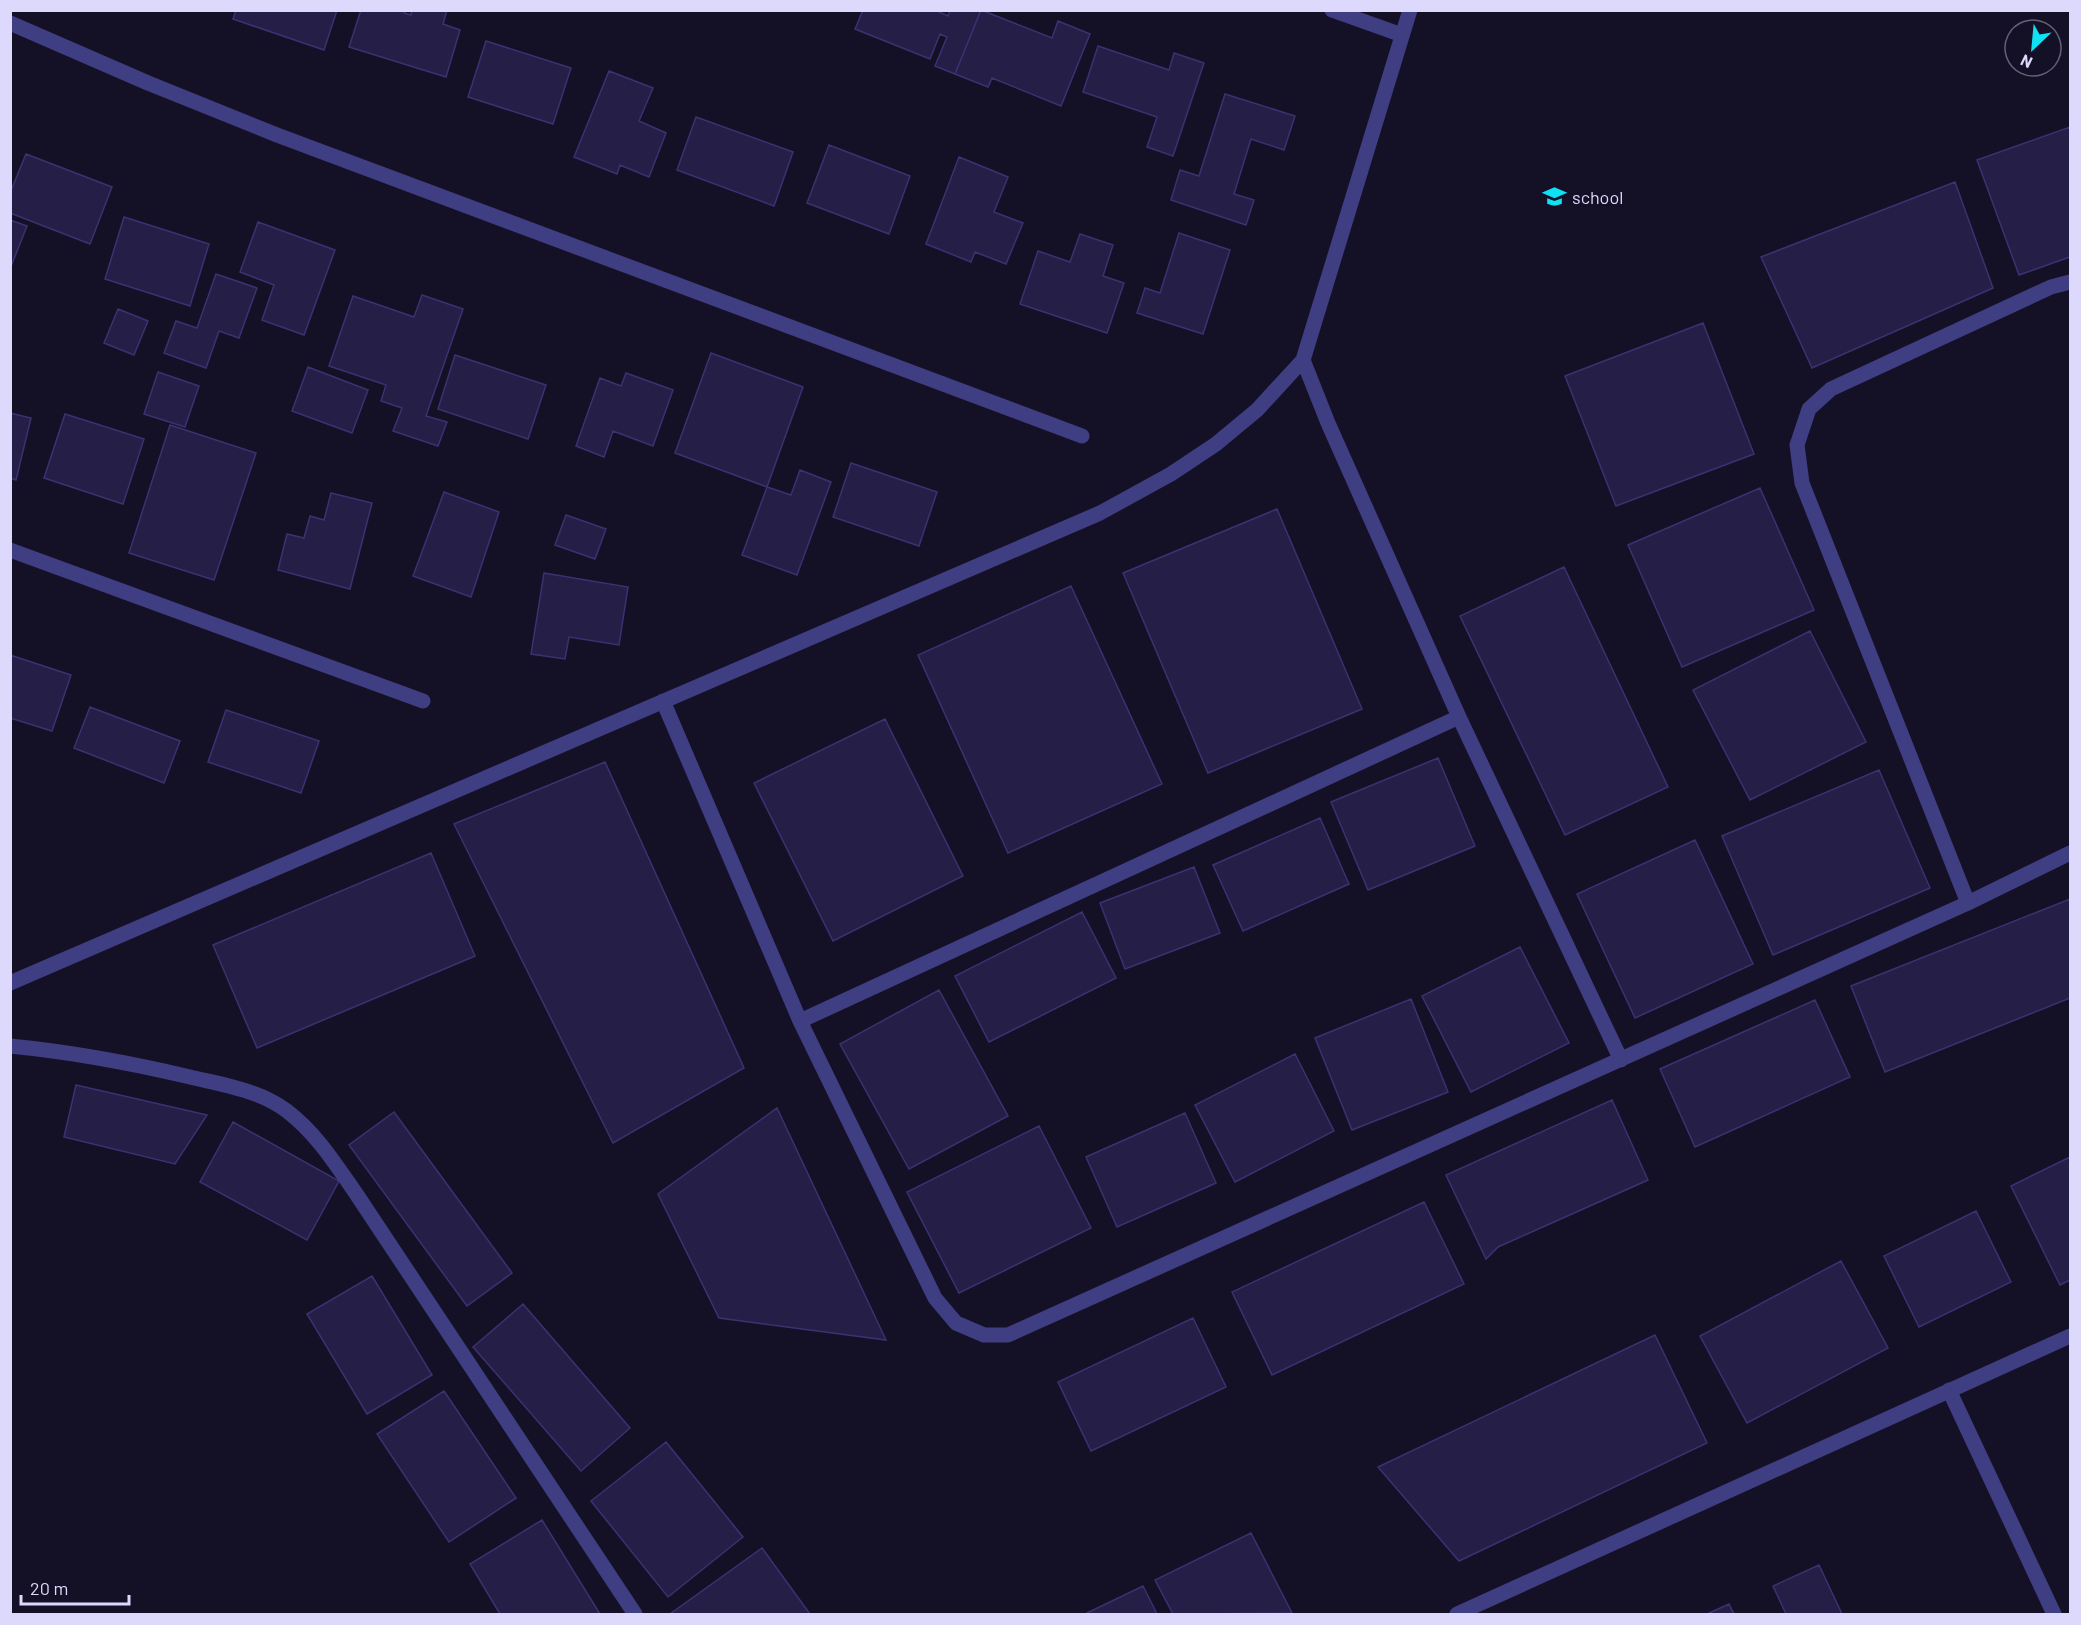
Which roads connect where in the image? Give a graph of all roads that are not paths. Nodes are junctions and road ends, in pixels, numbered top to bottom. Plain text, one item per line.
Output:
1 (1332, 10) edge
2 (1410, 10) edge
3 (10, 24) edge
4 (1402, 34) junction
5 (2070, 282) edge
6 (1303, 360) junction
7 (1082, 436) dead end
8 (10, 550) edge
9 (423, 701) dead end
10 (663, 701) junction
11 (1459, 717) junction
12 (2070, 853) edge
13 (1968, 903) junction
14 (10, 982) edge
15 (800, 1021) junction
16 (10, 1046) edge
17 (1621, 1060) junction
18 (2070, 1336) edge
19 (1949, 1390) junction
20 (635, 1614) edge
21 (1457, 1614) edge
22 (2054, 1614) edge

1 - 4 street
2 - 4 street
3 - 7 street
4 - 6 street
5 - 13 street
6 - 10 street
6 - 11 street
8 - 9 street
10 - 14 street
10 - 15 street
11 - 15 street
11 - 17 street
12 - 13 street
13 - 17 street
15 - 17 street
16 - 20 street
18 - 19 street
19 - 21 street
19 - 22 street

